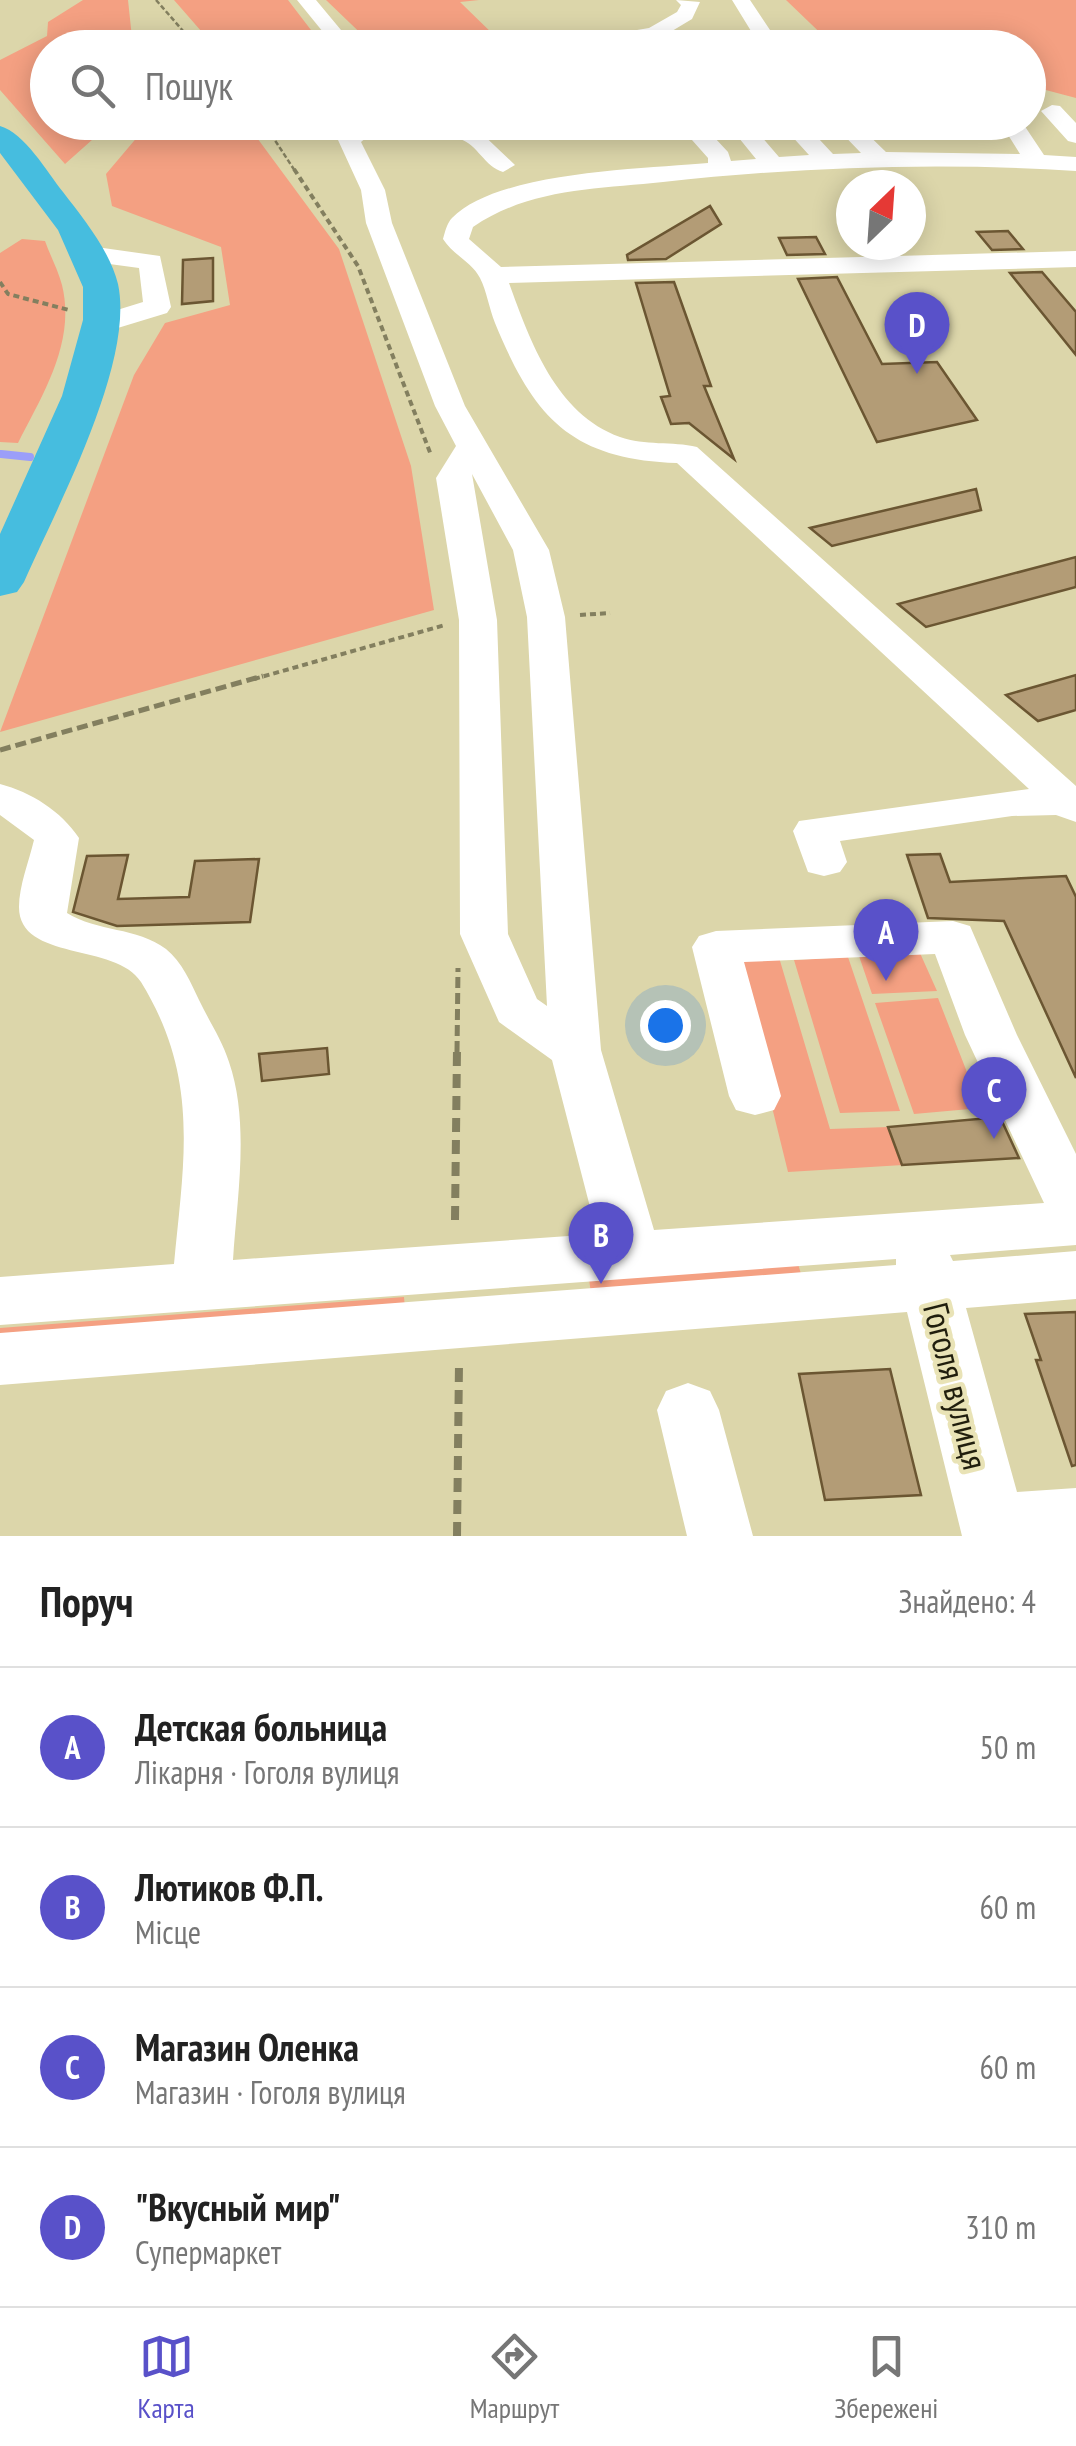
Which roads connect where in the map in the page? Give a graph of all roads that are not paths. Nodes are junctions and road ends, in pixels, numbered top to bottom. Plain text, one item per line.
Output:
1 (306, 0) edge
2 (685, 0) edge
3 (741, 0) edge
4 (575, 20) dead end
5 (332, 30) edge
6 (582, 30) edge
7 (658, 30) edge
8 (760, 30) edge
9 (1052, 111) dead end
10 (1076, 136) edge
11 (349, 140) edge
12 (475, 140) edge
13 (704, 140) edge
14 (752, 140) edge
15 (808, 140) edge
16 (860, 140) edge
17 (910, 140) edge
18 (966, 140) edge
19 (1023, 140) edge
20 (3, 150) edge
21 (879, 158) junction
22 (926, 158) junction
23 (1036, 160) junction
24 (828, 161) junction
25 (983, 161) junction
26 (772, 164) junction
27 (1076, 164) edge
28 (504, 165) dead end
29 (720, 168) junction
30 (89, 254) junction
31 (1076, 259) edge
32 (493, 275) junction
33 (84, 318) junction
34 (473, 445) junction
35 (0, 582) edge
36 (1072, 805) edge
37 (13, 814) edge
38 (824, 862) dead end
39 (575, 1050) junction
40 (754, 1096) dead end
41 (1076, 1211) edge
42 (1076, 1223) edge
43 (630, 1256) junction
44 (924, 1261) junction
45 (1076, 1275) edge
46 (202, 1288) junction
47 (0, 1301) edge
48 (0, 1359) edge
49 (688, 1410) dead end
50 (1076, 1518) edge
51 (993, 1531) edge
52 (720, 1536) edge

1 - 5 street
2 - 7 street
3 - 8 street
4 - 6 street
9 - 10 street
11 - 34 street
12 - 28 street
13 - 29 street
14 - 26 street
15 - 24 street
16 - 21 street
17 - 22 street
18 - 25 street
19 - 23 street
20 - 30 highway
21 - 22 street
21 - 24 street
22 - 25 street
23 - 25 street
23 - 27 street
24 - 26 street
26 - 29 street
29 - 32 street
30 - 33 highway
30 - 33 street
31 - 32 street
32 - 36 street
33 - 35 highway
34 - 39 street
34 - 39 street
36 - 38 street
37 - 46 street
39 - 43 street
40 - 41 street
42 - 44 street
43 - 44 street
43 - 46 street
44 - 45 street
44 - 48 street
44 - 51 street, Гоголя вулиця
46 - 47 street
49 - 52 street
50 - 51 street

